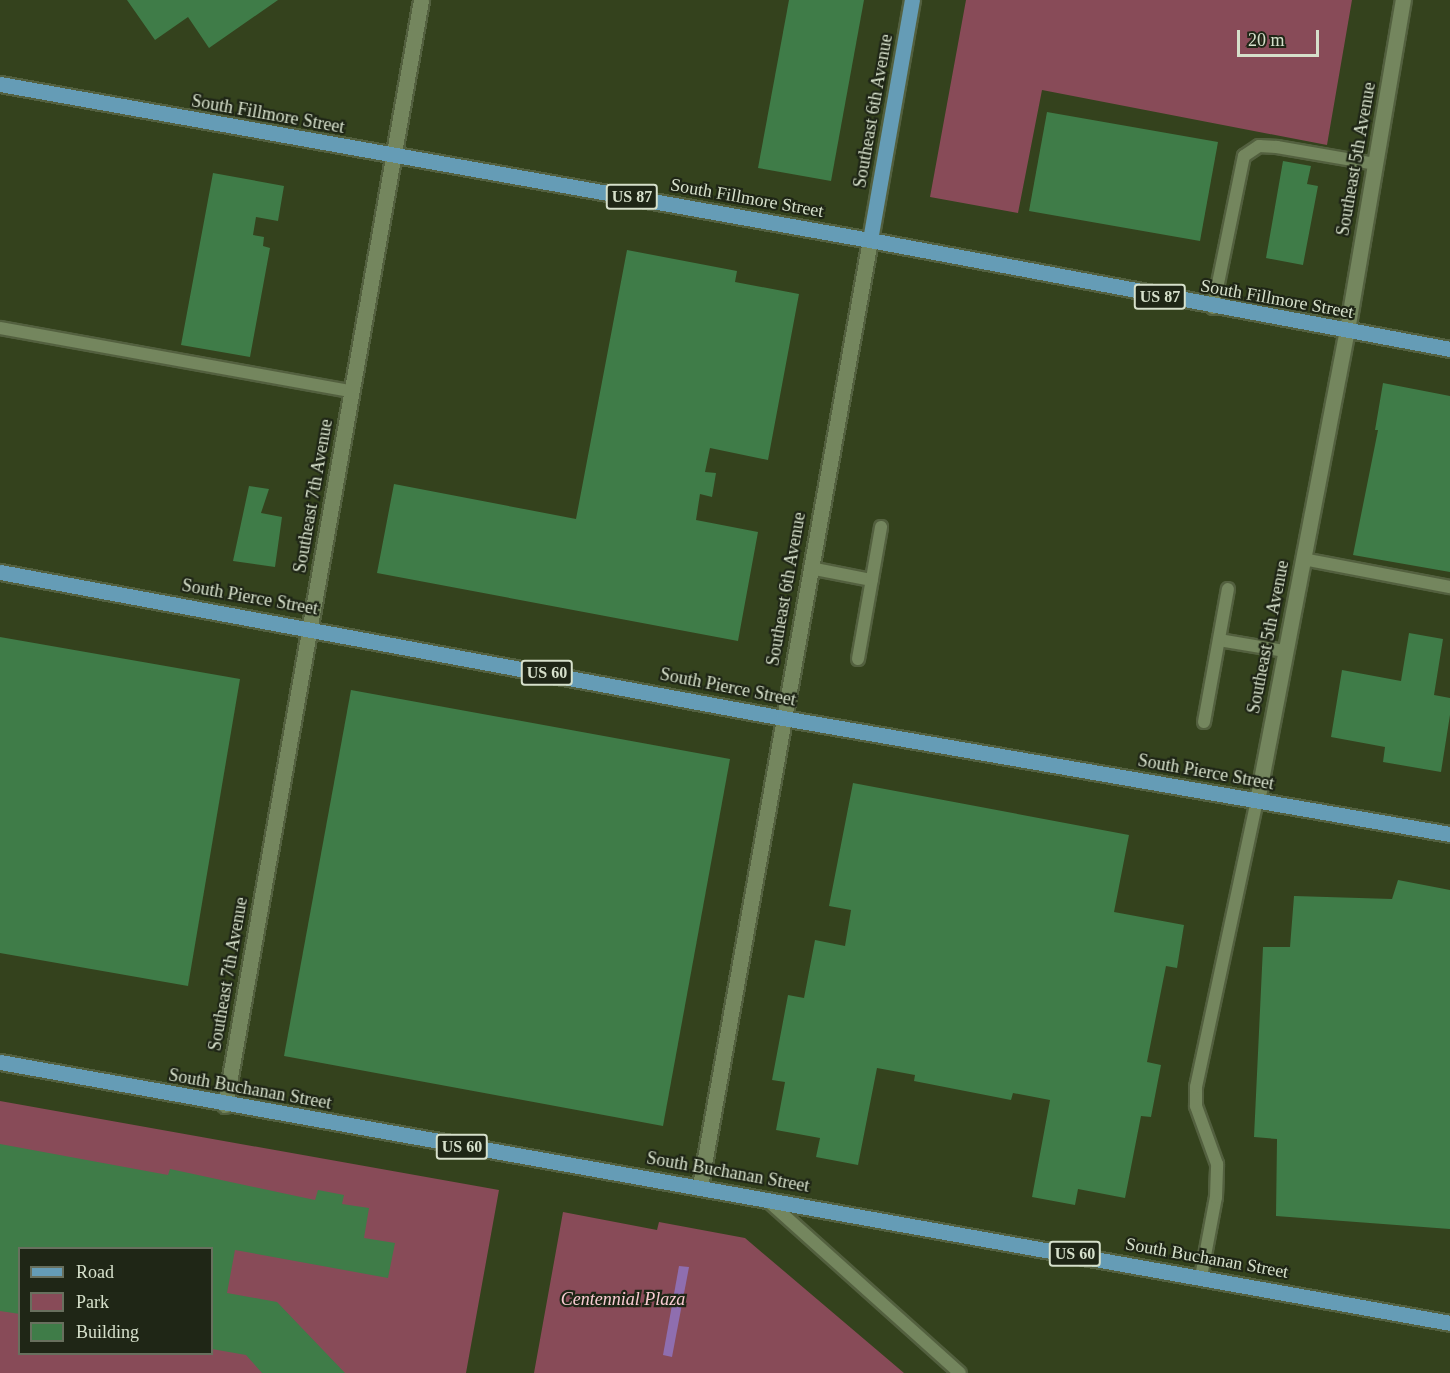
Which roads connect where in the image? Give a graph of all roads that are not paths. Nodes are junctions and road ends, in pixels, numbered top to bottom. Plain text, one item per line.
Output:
1 (421, 0) edge
2 (912, 0) edge
3 (1403, 0) edge
4 (0, 84) edge
5 (393, 156) junction
6 (1375, 164) junction
7 (870, 240) junction
8 (1213, 308) junction
9 (0, 328) edge
10 (1347, 330) junction
11 (1450, 349) edge
12 (351, 391) junction
13 (882, 527) dead end
14 (1303, 559) junction
15 (810, 568) junction
16 (0, 573) edge
17 (872, 580) junction
18 (1450, 586) edge
19 (1228, 589) dead end
20 (311, 627) junction
21 (1219, 640) junction
22 (1285, 651) junction
23 (858, 659) dead end
24 (783, 718) junction
25 (1204, 722) dead end
26 (1257, 801) junction
27 (1450, 834) edge
28 (0, 1062) edge
29 (225, 1105) junction
30 (700, 1186) junction
31 (764, 1197) junction
32 (1201, 1277) junction
33 (1450, 1323) edge
34 (960, 1373) edge

1 - 5 street, Southeast 7th Avenue
2 - 7 main road, Southeast 6th Avenue
3 - 6 street, Southeast 5th Avenue
4 - 5 main road, South Fillmore Street / US 87
5 - 7 main road, South Fillmore Street / US 87
5 - 12 street, Southeast 7th Avenue
6 - 8 lane
6 - 10 street, Southeast 5th Avenue
7 - 8 main road, South Fillmore Street / US 87
7 - 15 street, Southeast 6th Avenue
8 - 10 main road, South Fillmore Street / US 87
9 - 12 lane
10 - 11 main road, South Fillmore Street / US 87
10 - 14 street, Southeast 5th Avenue
12 - 20 street, Southeast 7th Avenue
13 - 17 lane
14 - 18 lane
14 - 22 street, Southeast 5th Avenue
15 - 17 lane
15 - 24 street, Southeast 6th Avenue
16 - 20 main road, South Pierce Street / US 60
17 - 23 lane
19 - 21 lane
20 - 24 main road, South Pierce Street / US 60
20 - 29 street, Southeast 7th Avenue
21 - 22 lane
21 - 25 lane
22 - 26 street, Southeast 5th Avenue
24 - 26 main road, South Pierce Street / US 60
24 - 30 street, Southeast 6th Avenue
26 - 27 main road, South Pierce Street / US 60
26 - 32 lane, Southeast 5th Avenue
28 - 29 main road, South Buchanan Street / US 60
29 - 30 main road, South Buchanan Street / US 60
30 - 31 main road, South Buchanan Street / US 60
31 - 32 main road, South Buchanan Street / US 60
31 - 34 lane
32 - 33 main road, South Buchanan Street / US 60

